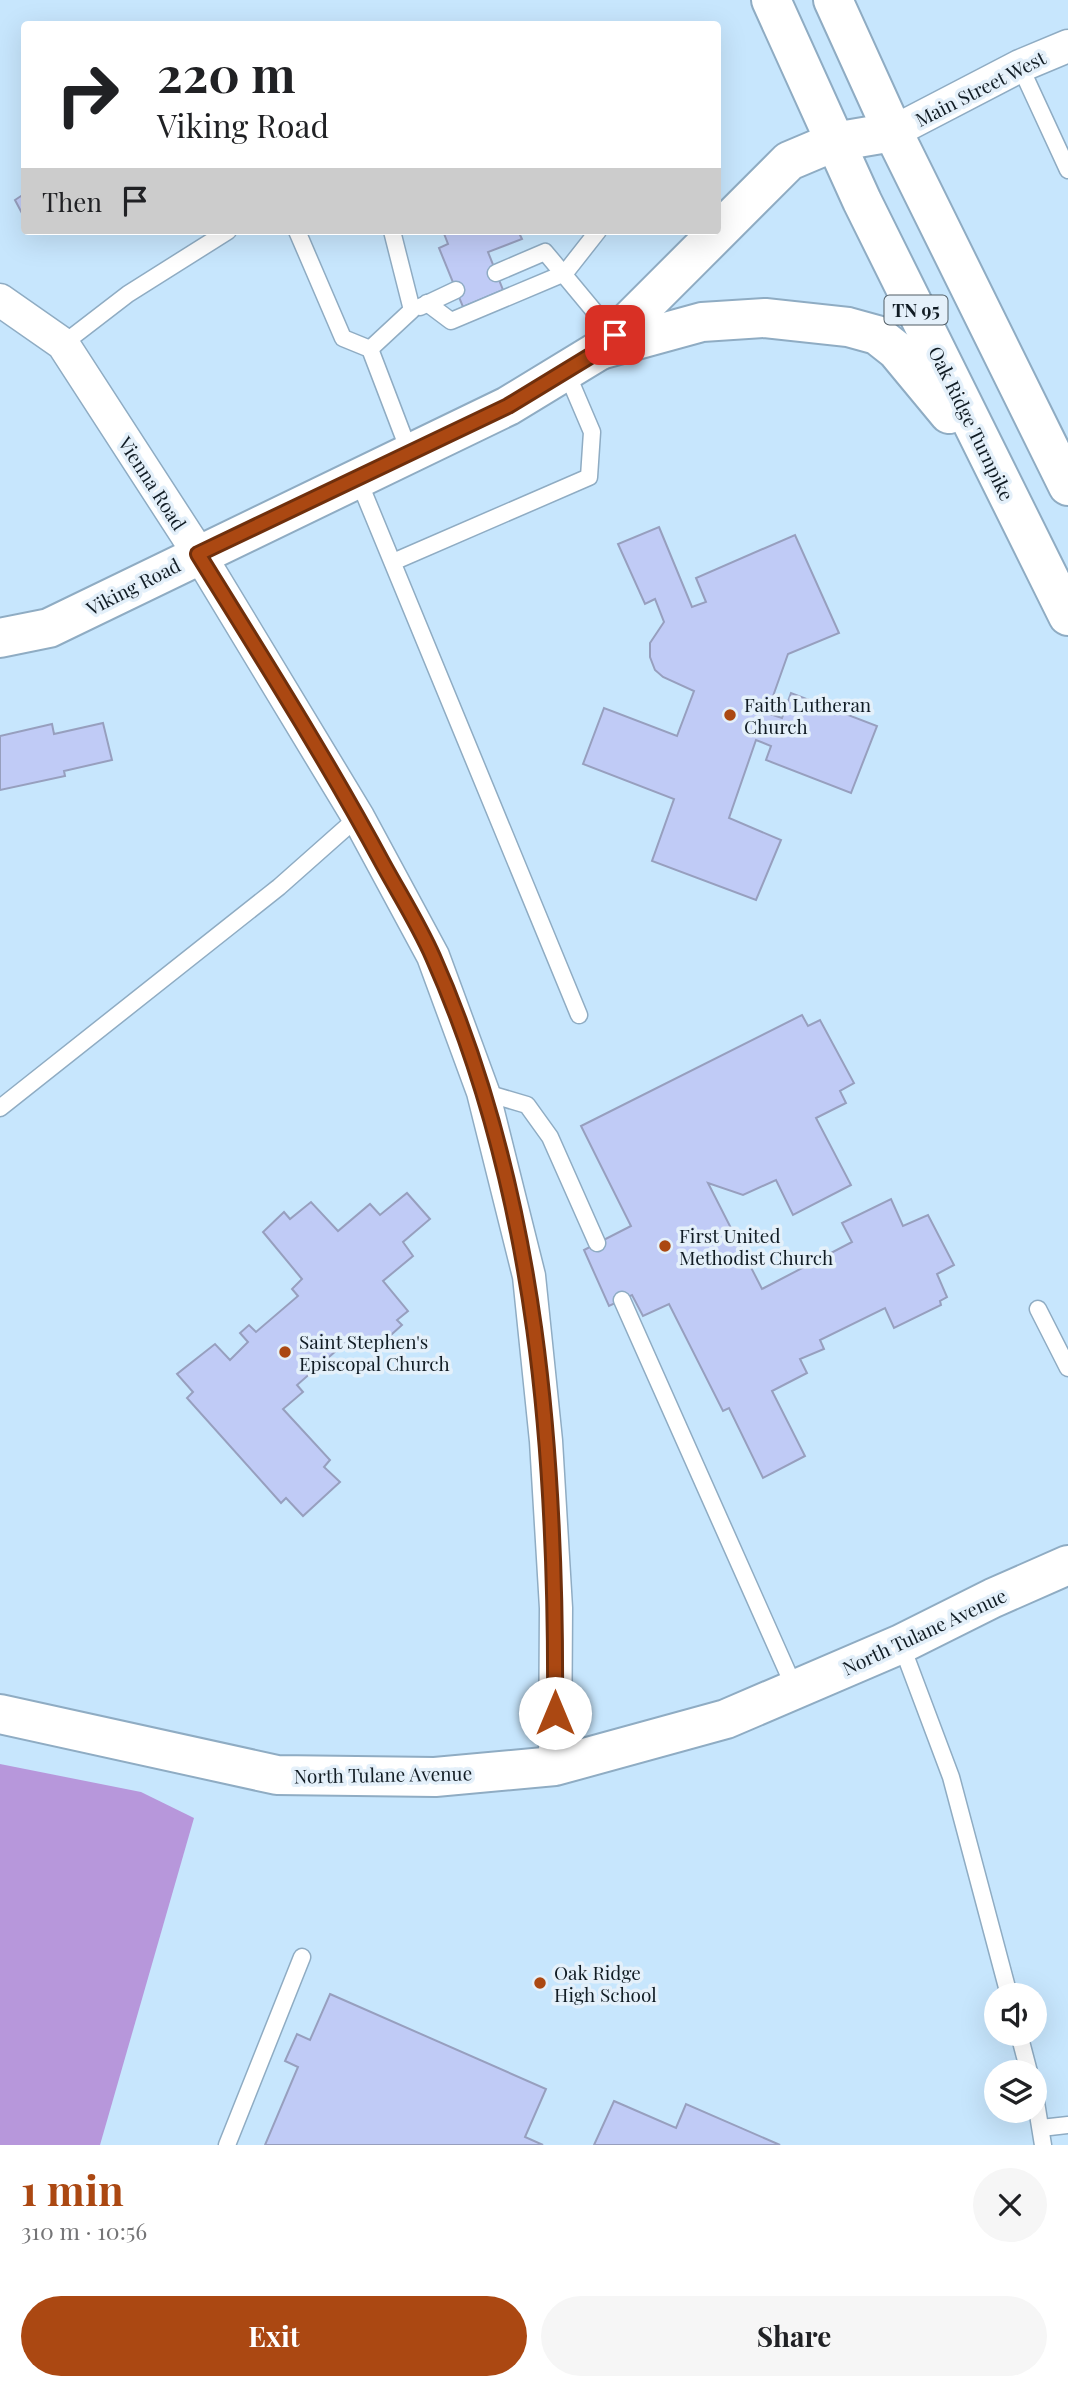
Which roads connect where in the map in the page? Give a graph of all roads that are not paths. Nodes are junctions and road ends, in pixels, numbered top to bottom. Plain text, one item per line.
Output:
1 (771, 0) edge
2 (833, 0) edge
3 (1068, 46) edge
4 (1020, 66) junction
5 (893, 132) junction
6 (834, 142) junction
7 (1062, 144) edge
8 (1068, 170) edge
9 (721, 229) edge
10 (222, 235) edge
11 (299, 235) edge
12 (393, 235) edge
13 (595, 235) edge
14 (715, 235) edge
15 (496, 273) dead end
16 (565, 273) junction
17 (456, 290) dead end
18 (0, 300) edge
19 (419, 307) junction
20 (607, 342) junction
21 (63, 344) junction
22 (370, 349) junction
23 (566, 371) junction
24 (409, 451) junction
25 (357, 477) junction
26 (1068, 486) edge
27 (1009, 496) junction
28 (198, 554) junction
29 (393, 562) junction
30 (1068, 617) edge
31 (0, 638) edge
32 (358, 817) junction
33 (579, 1015) dead end
34 (483, 1092) junction
35 (0, 1108) edge
36 (597, 1243) dead end
37 (622, 1300) dead end
38 (1038, 1309) dead end
39 (1068, 1368) edge
40 (1068, 1565) edge
41 (901, 1644) junction
42 (795, 1689) junction
43 (0, 1714) edge
44 (555, 1766) junction
45 (302, 1957) dead end
46 (1006, 1983) edge
47 (1040, 2123) edge
48 (1068, 2125) edge
49 (1041, 2128) junction
50 (227, 2145) edge
51 (1043, 2145) edge

1 - 6 main road, Oak Ridge Turnpike / TN 95
2 - 5 main road, TN 95
3 - 4 street, Main Street West
4 - 5 street, Main Street West
4 - 7 lane
5 - 6 main road, Viking Road
5 - 26 main road, TN 95
6 - 9 main road, Viking Road
6 - 27 main road, Oak Ridge Turnpike / TN 95
7 - 8 lane
10 - 21 lane
11 - 22 lane
12 - 19 lane
13 - 16 lane
14 - 20 main road, Viking Road
15 - 16 lane
16 - 19 lane
16 - 20 lane
17 - 19 lane
18 - 21 street, Vienna Road
19 - 22 lane
20 - 23 main road, Viking Road
20 - 27 main road
21 - 28 street, Vienna Road
22 - 24 lane
23 - 24 main road, Viking Road
23 - 29 lane
24 - 25 main road, Viking Road
25 - 28 main road, Viking Road
25 - 29 lane
27 - 30 main road, Oak Ridge Turnpike / TN 95
28 - 31 main road, Viking Road
28 - 32 street, Vienna Road
29 - 33 lane
32 - 34 street, Vienna Road
32 - 35 lane
34 - 36 lane
34 - 44 street, Vienna Road
37 - 42 lane
38 - 39 lane
40 - 41 main road, North Tulane Avenue
41 - 42 main road, North Tulane Avenue
41 - 46 lane
42 - 44 main road, North Tulane Avenue
43 - 44 main road, North Tulane Avenue
45 - 50 lane
47 - 49 lane
48 - 49 lane
49 - 51 lane

